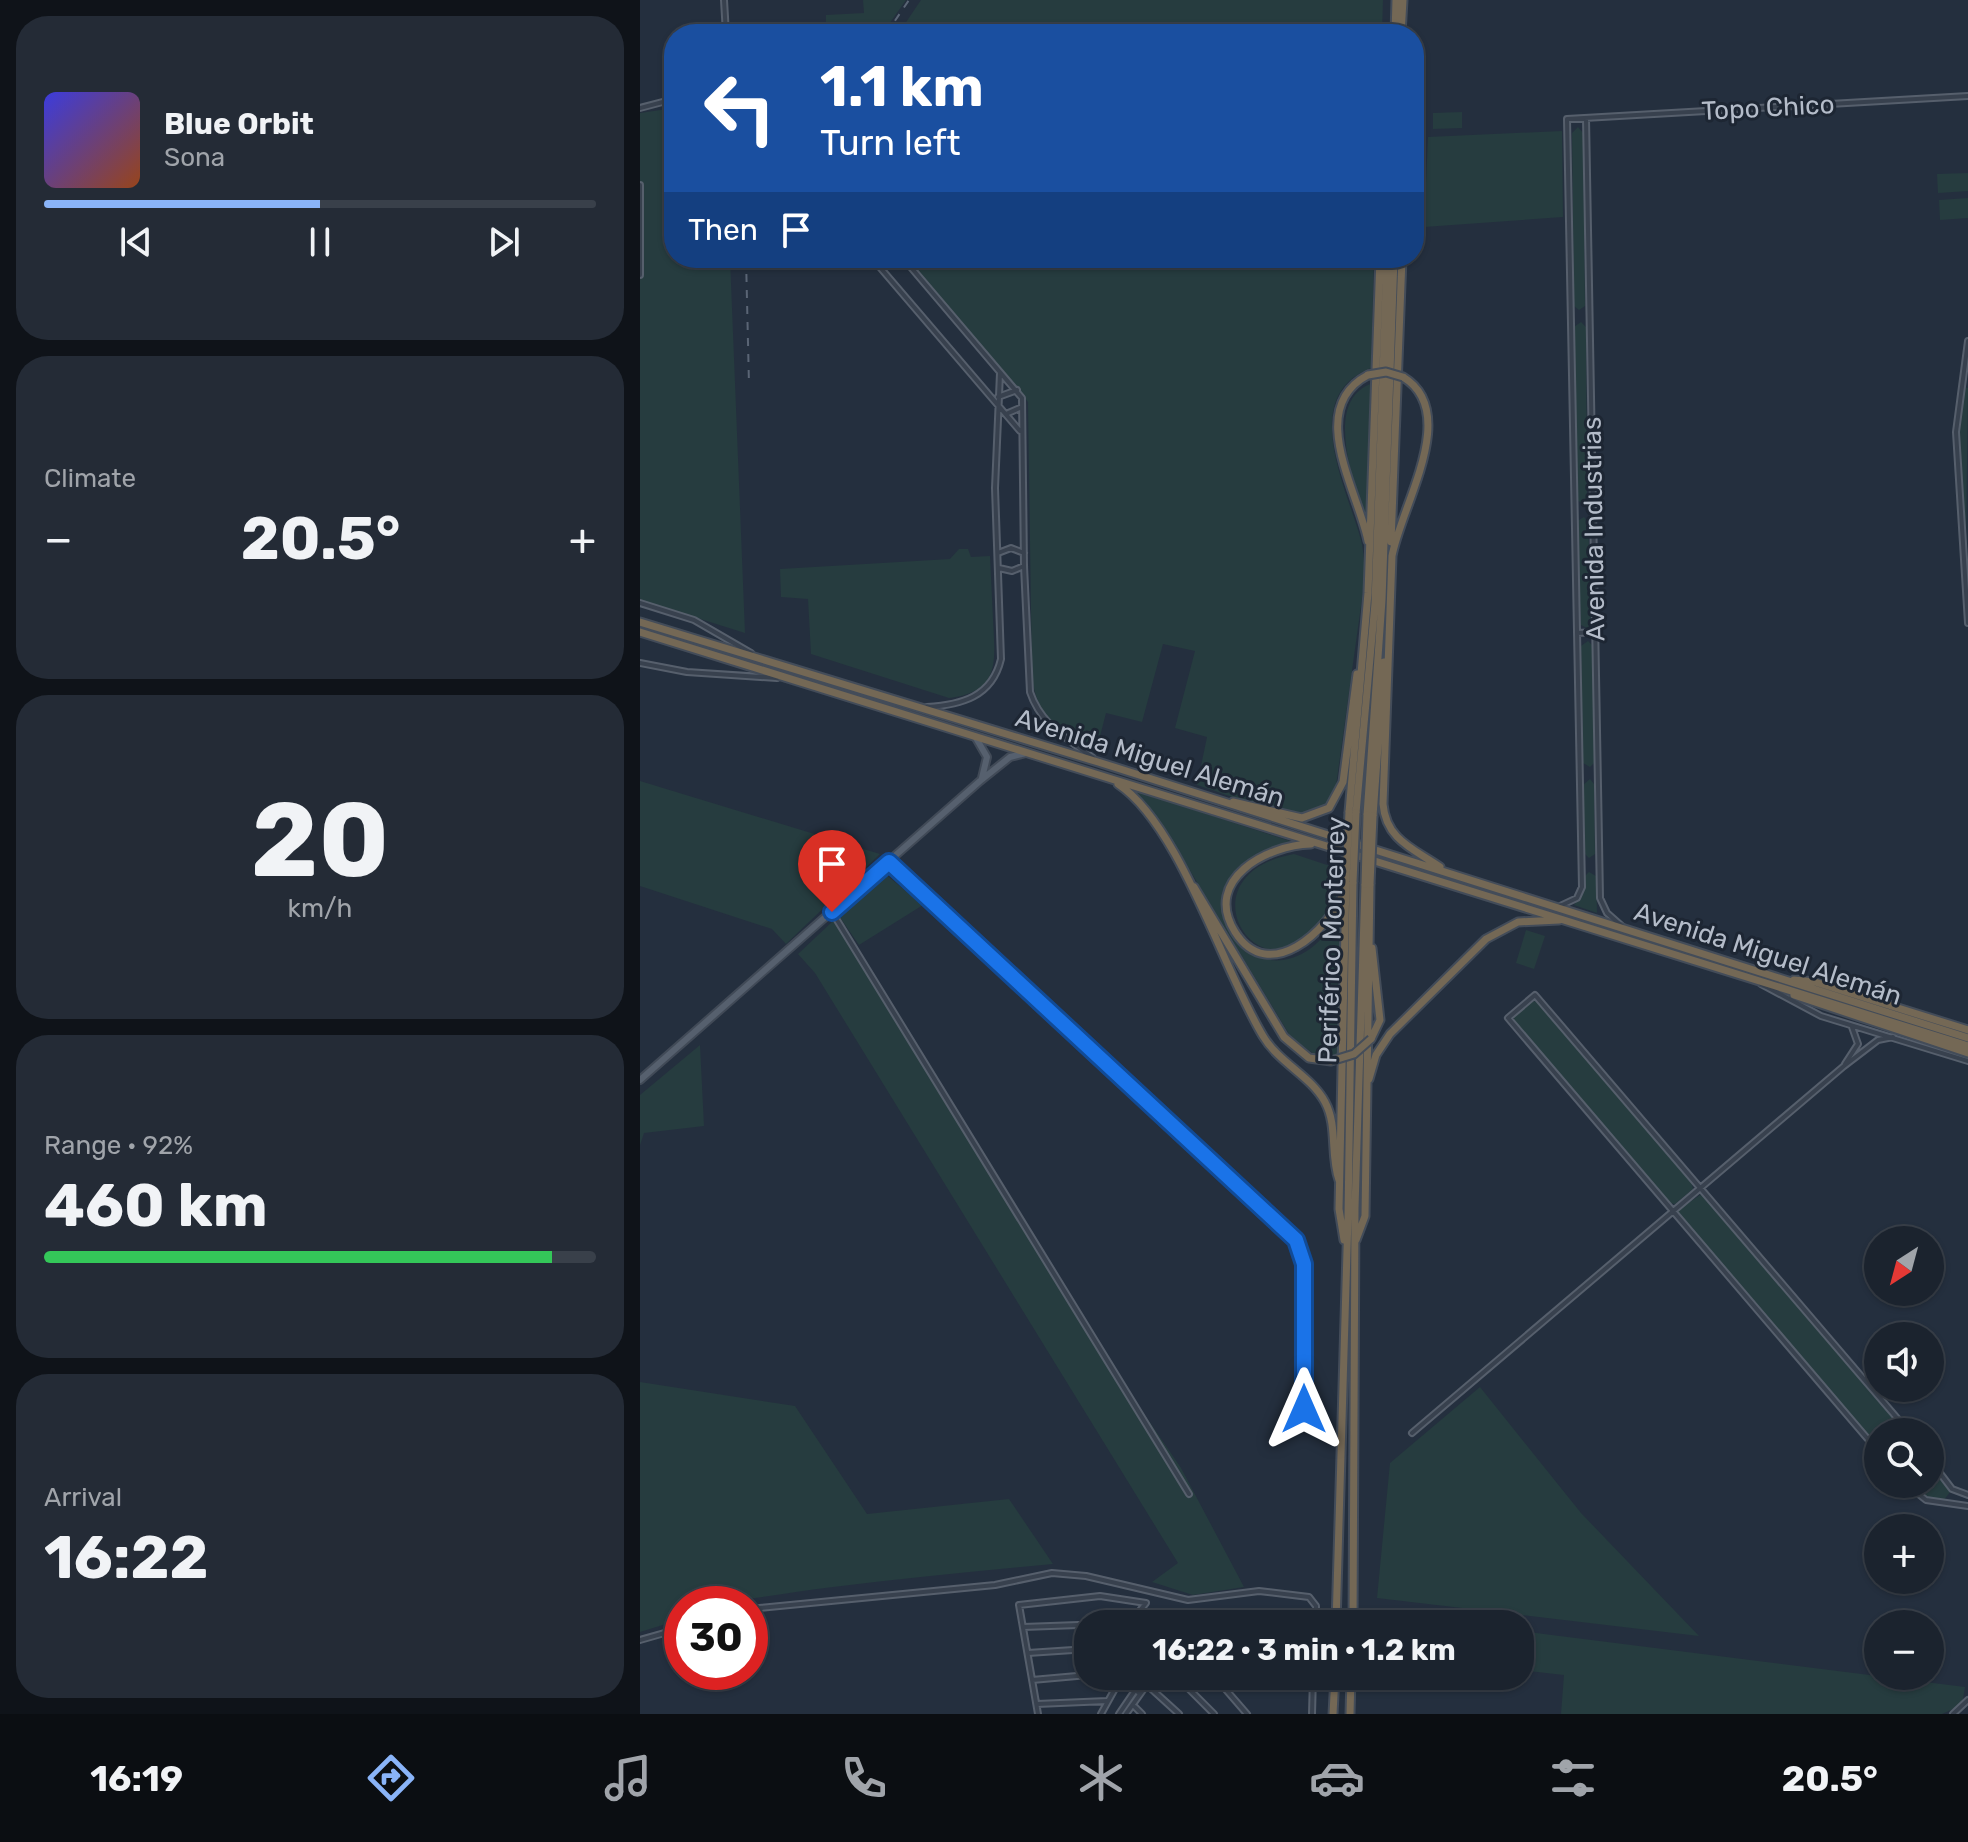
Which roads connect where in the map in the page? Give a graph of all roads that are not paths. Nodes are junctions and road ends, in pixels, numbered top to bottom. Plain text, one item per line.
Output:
1 (724, 0) edge
2 (1396, 0) edge
3 (1403, 0) edge
4 (725, 24) edge
5 (1396, 24) edge
6 (1398, 24) edge
7 (1968, 96) edge
8 (664, 102) edge
9 (640, 108) edge
10 (1586, 118) junction
11 (1567, 119) joint
12 (640, 185) edge
13 (881, 268) edge
14 (912, 268) edge
15 (1380, 268) edge
16 (1387, 268) edge
17 (1394, 268) edge
18 (1402, 268) edge
19 (640, 275) edge
20 (1968, 341) edge
21 (1001, 371) junction
22 (1961, 380) junction
23 (1968, 381) edge
24 (1017, 390) junction
25 (998, 400) junction
26 (1023, 406) junction
27 (1006, 414) junction
28 (1022, 432) junction
29 (1965, 548) edge
30 (998, 553) junction
31 (1024, 553) junction
32 (1392, 556) junction
33 (1369, 559) junction
34 (1024, 566) junction
35 (999, 568) junction
36 (640, 603) edge
37 (1389, 616) junction
38 (640, 622) edge
39 (1968, 623) edge
40 (640, 632) edge
41 (1597, 632) junction
42 (1364, 633) junction
43 (1577, 633) junction
44 (764, 659) junction
45 (640, 663) edge
46 (816, 685) junction
47 (925, 708) junction
48 (976, 737) junction
49 (1029, 754) junction
50 (1098, 762) junction
51 (1109, 778) junction
52 (980, 781) junction
53 (1226, 803) junction
54 (1352, 813) junction
55 (1370, 815) junction
56 (1319, 843) junction
57 (889, 862) junction
58 (1445, 871) junction
59 (1187, 880) junction
60 (1349, 883) junction
61 (1368, 884) junction
62 (1557, 907) junction
63 (832, 912) junction
64 (1581, 923) junction
65 (1369, 924) junction
66 (1625, 929) junction
67 (1750, 977) junction
68 (1790, 981) junction
69 (1775, 985) junction
70 (1828, 998) junction
71 (1844, 1023) junction
72 (1968, 1030) edge
73 (1893, 1037) junction
74 (1968, 1038) edge
75 (1940, 1043) junction
76 (1918, 1045) junction
77 (1968, 1046) edge
78 (1968, 1053) edge
79 (1968, 1061) edge
80 (1844, 1066) junction
81 (640, 1080) edge
82 (1366, 1111) junction
83 (1339, 1180) junction
84 (1701, 1188) junction
85 (1674, 1211) junction
86 (1355, 1242) junction
87 (1345, 1243) junction
88 (1305, 1414) dead end
89 (1897, 1418) edge
90 (1412, 1433) dead end
91 (1864, 1435) edge
92 (1944, 1478) edge
93 (1189, 1494) dead end
94 (1968, 1495) edge
95 (1924, 1498) edge
96 (1968, 1506) edge
97 (768, 1607) edge
98 (1142, 1610) edge
99 (1315, 1610) edge
100 (1336, 1610) edge
101 (1353, 1610) edge
102 (1074, 1625) edge
103 (1023, 1627) junction
104 (664, 1633) edge
105 (640, 1640) edge
106 (1074, 1650) edge
107 (1028, 1653) junction
108 (1074, 1676) edge
109 (1032, 1680) junction
110 (1113, 1690) edge
111 (1139, 1690) edge
112 (1140, 1690) edge
113 (1144, 1690) edge
114 (1190, 1690) edge
115 (1226, 1690) edge
116 (1313, 1690) edge
117 (1334, 1690) edge
118 (1351, 1690) edge
119 (1968, 1700) edge
120 (1107, 1701) junction
121 (1037, 1704) junction
122 (1135, 1707) dead end
123 (1038, 1714) edge
124 (1101, 1714) edge
125 (1119, 1714) edge
126 (1126, 1714) edge
127 (1142, 1714) edge
128 (1179, 1714) edge
129 (1214, 1714) edge
130 (1247, 1714) edge
131 (1312, 1714) edge
132 (1333, 1714) edge
133 (1350, 1714) edge
134 (1953, 1714) edge

1 - 4 street
2 - 5 highway
3 - 6 highway
7 - 10 street, Topo Chico
8 - 9 street
10 - 11 street, Topo Chico
10 - 41 street, Avenida Industrias
11 - 43 street, Avenida Industrias
12 - 19 street
13 - 25 street
14 - 21 street
15 - 33 highway
16 - 54 highway, Periférico Monterrey
17 - 55 highway, Periférico Monterrey
18 - 32 highway
20 - 22 street
21 - 24 street
21 - 25 street
22 - 23 street
22 - 29 street
24 - 25 street
24 - 26 street
25 - 27 street
25 - 30 street
26 - 27 street
26 - 28 street
27 - 28 street
28 - 31 street
29 - 39 street
30 - 31 street
30 - 35 street
31 - 34 street
32 - 33 highway, bridge
32 - 37 highway
33 - 42 highway
34 - 35 street
34 - 50 street
35 - 47 street
36 - 44 street
37 - 55 highway
37 - 58 highway
38 - 44 highway, Avenida Miguel Alemán
40 - 46 highway, Avenida Miguel Alemán
41 - 43 street
41 - 66 street, Avenida Industrias
42 - 53 highway
42 - 54 highway
43 - 62 street, Avenida Industrias
44 - 47 highway, Avenida Miguel Alemán
45 - 46 street
46 - 48 highway, Avenida Miguel Alemán
47 - 50 highway, Avenida Miguel Alemán
48 - 49 highway, Avenida Miguel Alemán
48 - 52 main road
49 - 51 highway, Avenida Miguel Alemán
49 - 52 main road
50 - 53 highway, Avenida Miguel Alemán
51 - 56 highway, Avenida Miguel Alemán
51 - 59 highway
52 - 57 main road
53 - 58 highway, Avenida Miguel Alemán
54 - 60 highway, Periférico Monterrey, bridge
55 - 61 highway, Periférico Monterrey, bridge
56 - 60 highway
56 - 64 highway, Avenida Miguel Alemán
57 - 63 main road
57 - 88 street
58 - 62 highway, Avenida Miguel Alemán
59 - 65 highway, bridge
59 - 83 highway
60 - 83 highway
60 - 87 highway, Periférico Monterrey
61 - 65 highway
61 - 86 highway, Periférico Monterrey
62 - 66 highway, Avenida Miguel Alemán
63 - 81 main road
63 - 93 street
64 - 67 highway, Avenida Miguel Alemán
64 - 82 highway
65 - 82 highway
66 - 68 highway, Avenida Miguel Alemán
67 - 69 highway, Avenida Miguel Alemán
67 - 71 street
68 - 70 highway, Avenida Miguel Alemán
68 - 72 highway
69 - 70 highway, Avenida Miguel Alemán
69 - 75 highway
70 - 74 highway, Avenida Miguel Alemán
70 - 77 highway, Avenida Miguel Alemán
71 - 73 street
71 - 80 street
73 - 76 street
73 - 80 street
75 - 76 street
75 - 78 highway
76 - 79 street
80 - 84 street
82 - 86 highway
83 - 87 highway
84 - 85 street
84 - 85 street
84 - 89 street
85 - 90 street
85 - 91 street
86 - 101 highway, Periférico Monterrey
87 - 100 highway, Periférico Monterrey
92 - 94 street
95 - 96 street
97 - 99 street
98 - 103 street
102 - 103 street
103 - 107 street
104 - 105 street
106 - 107 street
107 - 109 street
108 - 109 street
109 - 121 street
110 - 120 street
111 - 125 street
112 - 126 street
113 - 128 street
114 - 129 street
115 - 130 street
116 - 131 street
117 - 132 highway
118 - 133 highway
119 - 134 street
120 - 121 street
120 - 124 street
121 - 123 street
122 - 127 street

